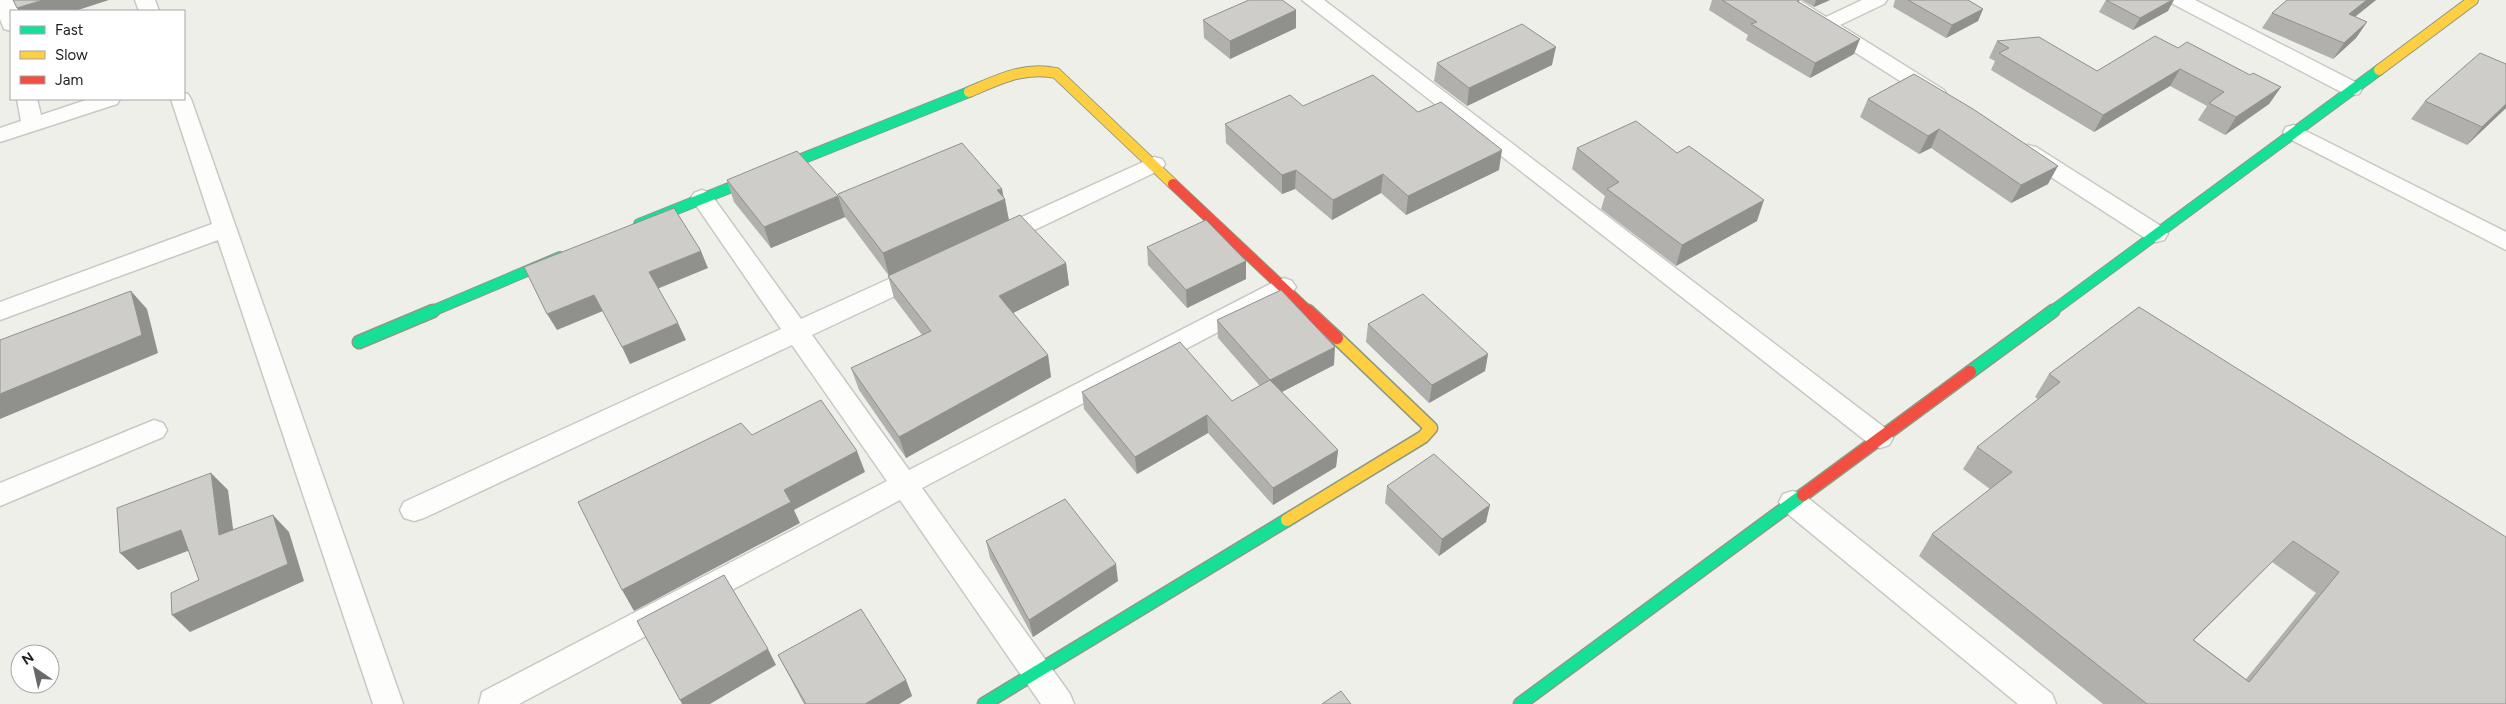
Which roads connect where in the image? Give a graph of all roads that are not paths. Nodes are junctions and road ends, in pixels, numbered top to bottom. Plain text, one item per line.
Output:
1 (6, 0) edge
2 (1312, 0) edge
3 (1786, 0) edge
4 (1877, 0) edge
5 (2180, 0) edge
6 (2473, 0) edge
7 (10, 20) edge
8 (1825, 25) junction
9 (2352, 89) junction
10 (27, 100) edge
11 (107, 100) edge
12 (180, 100) edge
13 (1951, 104) edge
14 (32, 125) junction
15 (2294, 132) junction
16 (0, 136) edge
17 (2009, 141) edge
18 (1154, 164) junction
19 (702, 198) junction
20 (226, 228) junction
21 (630, 228) edge
22 (2156, 234) junction
23 (2506, 242) edge
24 (975, 248) edge
25 (576, 251) edge
26 (939, 265) edge
27 (1284, 287) junction
28 (0, 311) edge
29 (796, 332) junction
30 (359, 342) dead end
31 (154, 430) dead end
32 (1880, 438) junction
33 (904, 485) junction
34 (0, 495) edge
35 (1793, 502) junction
36 (414, 510) dead end
37 (1036, 671) junction
38 (493, 702) dead end
39 (388, 704) edge
40 (984, 704) edge
41 (1059, 704) edge
42 (1520, 704) edge
43 (2041, 704) edge

1 - 7 street
2 - 32 street
3 - 8 street
4 - 8 street
5 - 9 street
6 - 9 street
8 - 13 street
9 - 15 street
10 - 14 street
11 - 14 street
12 - 20 street
14 - 16 street
15 - 22 street
15 - 23 street
17 - 22 street
18 - 19 street
18 - 24 street
18 - 27 street
19 - 21 street
19 - 29 street
20 - 28 street
20 - 39 street
22 - 32 street
25 - 30 street
26 - 29 street
27 - 33 street
27 - 37 street
29 - 33 street
29 - 36 street
31 - 34 street
32 - 35 street
33 - 37 street
33 - 38 street
35 - 42 street
35 - 43 street
37 - 40 street
37 - 41 street

